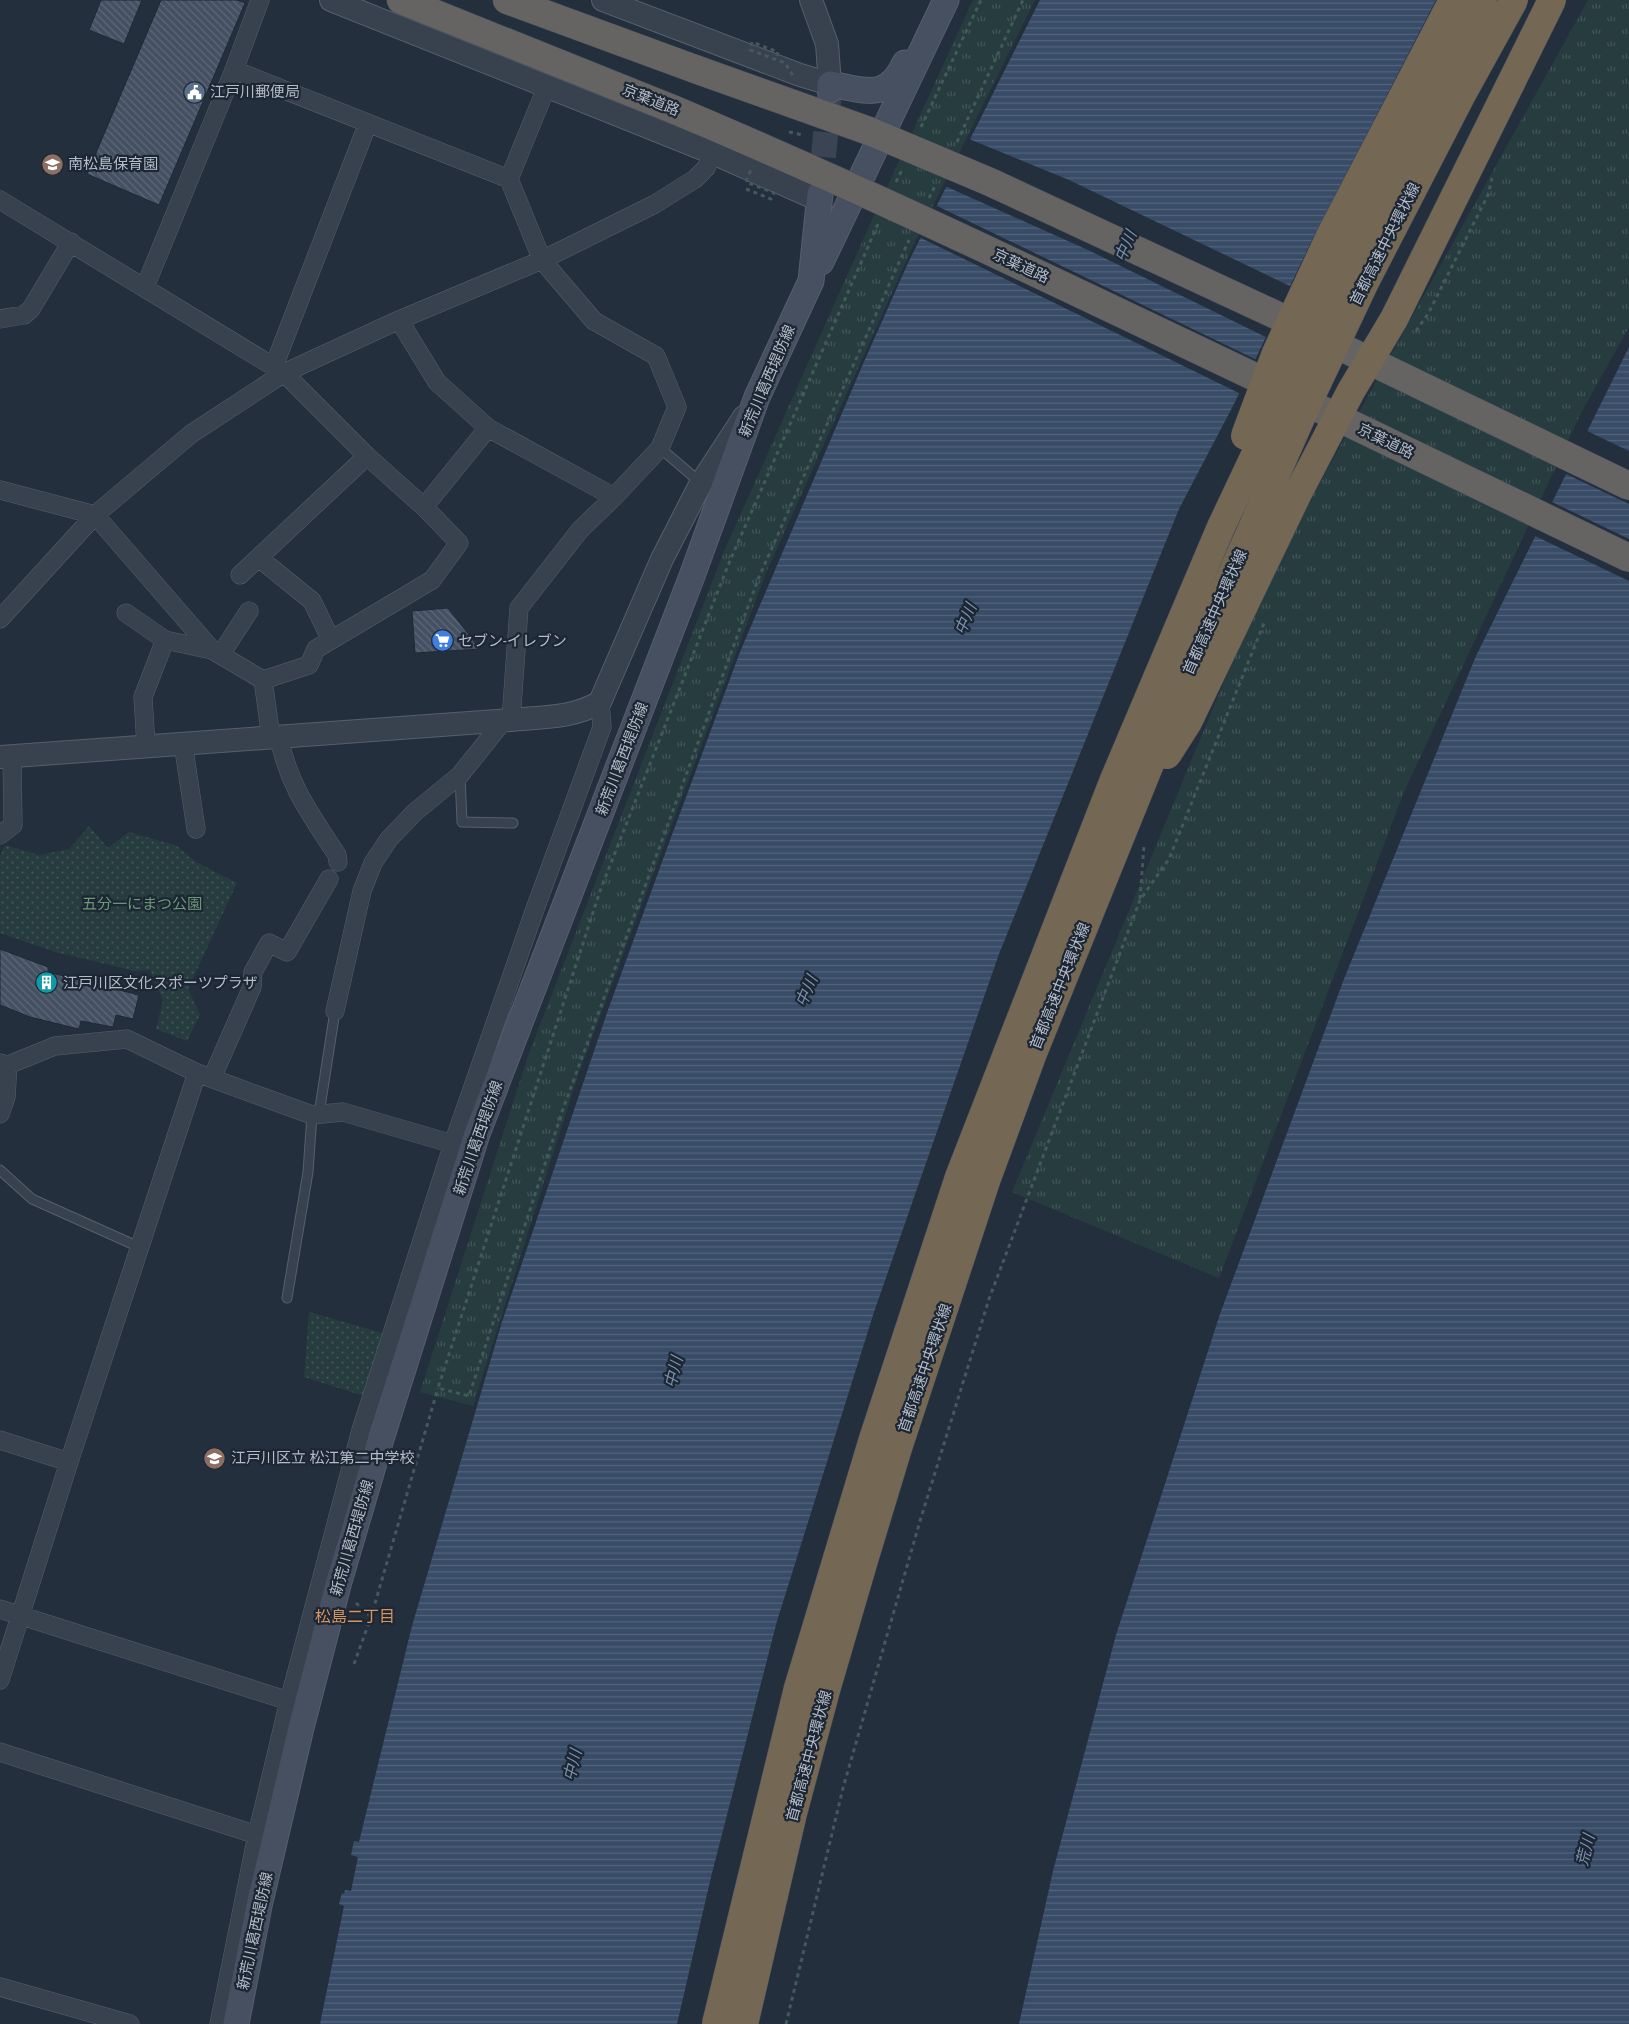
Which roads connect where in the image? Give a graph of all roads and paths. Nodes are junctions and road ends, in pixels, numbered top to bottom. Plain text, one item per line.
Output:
1 (260, 0) edge
2 (331, 0) edge
3 (401, 0) edge
4 (507, 0) edge
5 (604, 0) edge
6 (811, 0) edge
7 (981, 0) edge
8 (1023, 0) edge
9 (1453, 0) edge
10 (1483, 0) edge
11 (1514, 0) edge
12 (1552, 0) edge
13 (939, 3) edge
14 (788, 69) junction
15 (234, 70) junction
16 (547, 86) junction
17 (830, 86) junction
18 (368, 123) junction
19 (918, 134) dead end
20 (954, 148) dead end
21 (713, 153) junction
22 (754, 163) dead end
23 (902, 169) dead end
24 (1492, 177) dead end
25 (509, 179) junction
26 (937, 182) dead end
27 (894, 186) dead end
28 (746, 189) dead end
29 (820, 197) joint
30 (929, 199) dead end
31 (0, 200) edge
32 (879, 222) dead end
33 (912, 233) dead end
34 (71, 242) junction
35 (542, 260) junction
36 (811, 281) junction
37 (145, 287) junction
38 (0, 319) edge
39 (399, 320) junction
40 (1411, 339) dead end
41 (279, 369) junction
42 (757, 397) junction
43 (488, 428) junction
44 (660, 448) junction
45 (367, 456) junction
46 (701, 483) junction
47 (1629, 486) edge
48 (0, 490) edge
49 (614, 497) junction
50 (424, 507) junction
51 (96, 514) junction
52 (1221, 527) junction
53 (259, 558) junction
54 (1629, 558) edge
55 (240, 575) dead end
56 (249, 611) dead end
57 (126, 613) dead end
58 (1266, 616) dead end
59 (0, 619) edge
60 (165, 640) junction
61 (331, 640) junction
62 (217, 652) junction
63 (262, 680) junction
64 (600, 702) junction
65 (507, 720) junction
66 (275, 737) junction
67 (183, 743) junction
68 (146, 746) junction
69 (6, 757) edge
70 (460, 775) junction
71 (1129, 813) junction
72 (513, 823) dead end
73 (196, 830) dead end
74 (0, 835) edge
75 (338, 862) dead end
76 (329, 878) dead end
77 (334, 1011) joint
78 (4, 1064) edge
79 (204, 1075) junction
80 (0, 1114) edge
81 (315, 1115) junction
82 (454, 1144) junction
83 (0, 1170) edge
84 (139, 1247) junction
85 (287, 1298) dead end
86 (438, 1388) junction
87 (0, 1440) edge
88 (69, 1462) junction
89 (330, 1583) junction
90 (0, 1609) edge
91 (20, 1616) junction
92 (354, 1664) dead end
93 (0, 1680) edge
94 (289, 1702) junction
95 (0, 1752) edge
96 (257, 1835) junction
97 (0, 1987) edge
98 (130, 2024) edge
99 (219, 2024) edge
100 (236, 2024) edge
101 (716, 2024) edge
102 (744, 2024) edge
103 (786, 2024) edge

1 - 15 street
2 - 16 street
3 - 54 highway, 京葉道路, bridge
4 - 47 highway, bridge
5 - 14 street
6 - 17 street
7 - 19 path
8 - 20 path
9 - 52 highway, bridge
10 - 52 highway, 首都高速中央環状線, bridge
11 - 71 highway, 首都高速中央環状線, bridge
12 - 71 highway, bridge
13 - 17 main road, 新荒川葛西堤防線
13 - 36 main road, 新荒川葛西堤防線
14 - 14 path, bridge
14 - 17 street
15 - 18 street
15 - 37 street
16 - 21 street
16 - 25 street
18 - 25 street
18 - 41 street
21 - 29 street
21 - 35 street
22 - 28 path, bridge
23 - 27 path
24 - 40 path
25 - 35 street
26 - 30 path
29 - 36 main road, 新荒川葛西堤防線
31 - 34 street
32 - 86 path
33 - 86 path
34 - 37 street
34 - 38 street
35 - 39 street
35 - 44 street
36 - 42 main road, 新荒川葛西堤防線
37 - 41 street
39 - 41 street
39 - 43 street
41 - 45 street
41 - 51 street
42 - 46 street
42 - 89 main road, 新荒川葛西堤防線
43 - 49 street
43 - 50 street
44 - 46 lane
44 - 49 street
45 - 50 street
45 - 53 street
46 - 64 street
48 - 51 street
49 - 65 street
50 - 61 street
51 - 59 street
51 - 62 street
52 - 101 highway, 首都高速中央環状線, bridge
53 - 55 street
53 - 61 street
56 - 62 street
57 - 60 street
58 - 103 path
60 - 62 street
60 - 68 street
61 - 63 street
62 - 63 street
63 - 66 street
64 - 65 street
64 - 82 street
65 - 66 street
65 - 70 street
66 - 67 street
66 - 75 street
67 - 68 street
67 - 73 street
68 - 69 street
69 - 74 street
70 - 72 lane
70 - 77 street
71 - 102 highway, 首都高速中央環状線, bridge
76 - 79 street
77 - 81 lane
78 - 79 street
78 - 80 street
79 - 81 street
79 - 84 street
81 - 82 street
81 - 85 lane
82 - 89 street
83 - 84 lane
84 - 88 street
86 - 92 path
87 - 88 street
88 - 91 street
89 - 94 street
89 - 100 main road, 新荒川葛西堤防線
90 - 91 street
91 - 93 street
91 - 94 street
94 - 96 street
95 - 96 street
96 - 99 street
97 - 98 street

